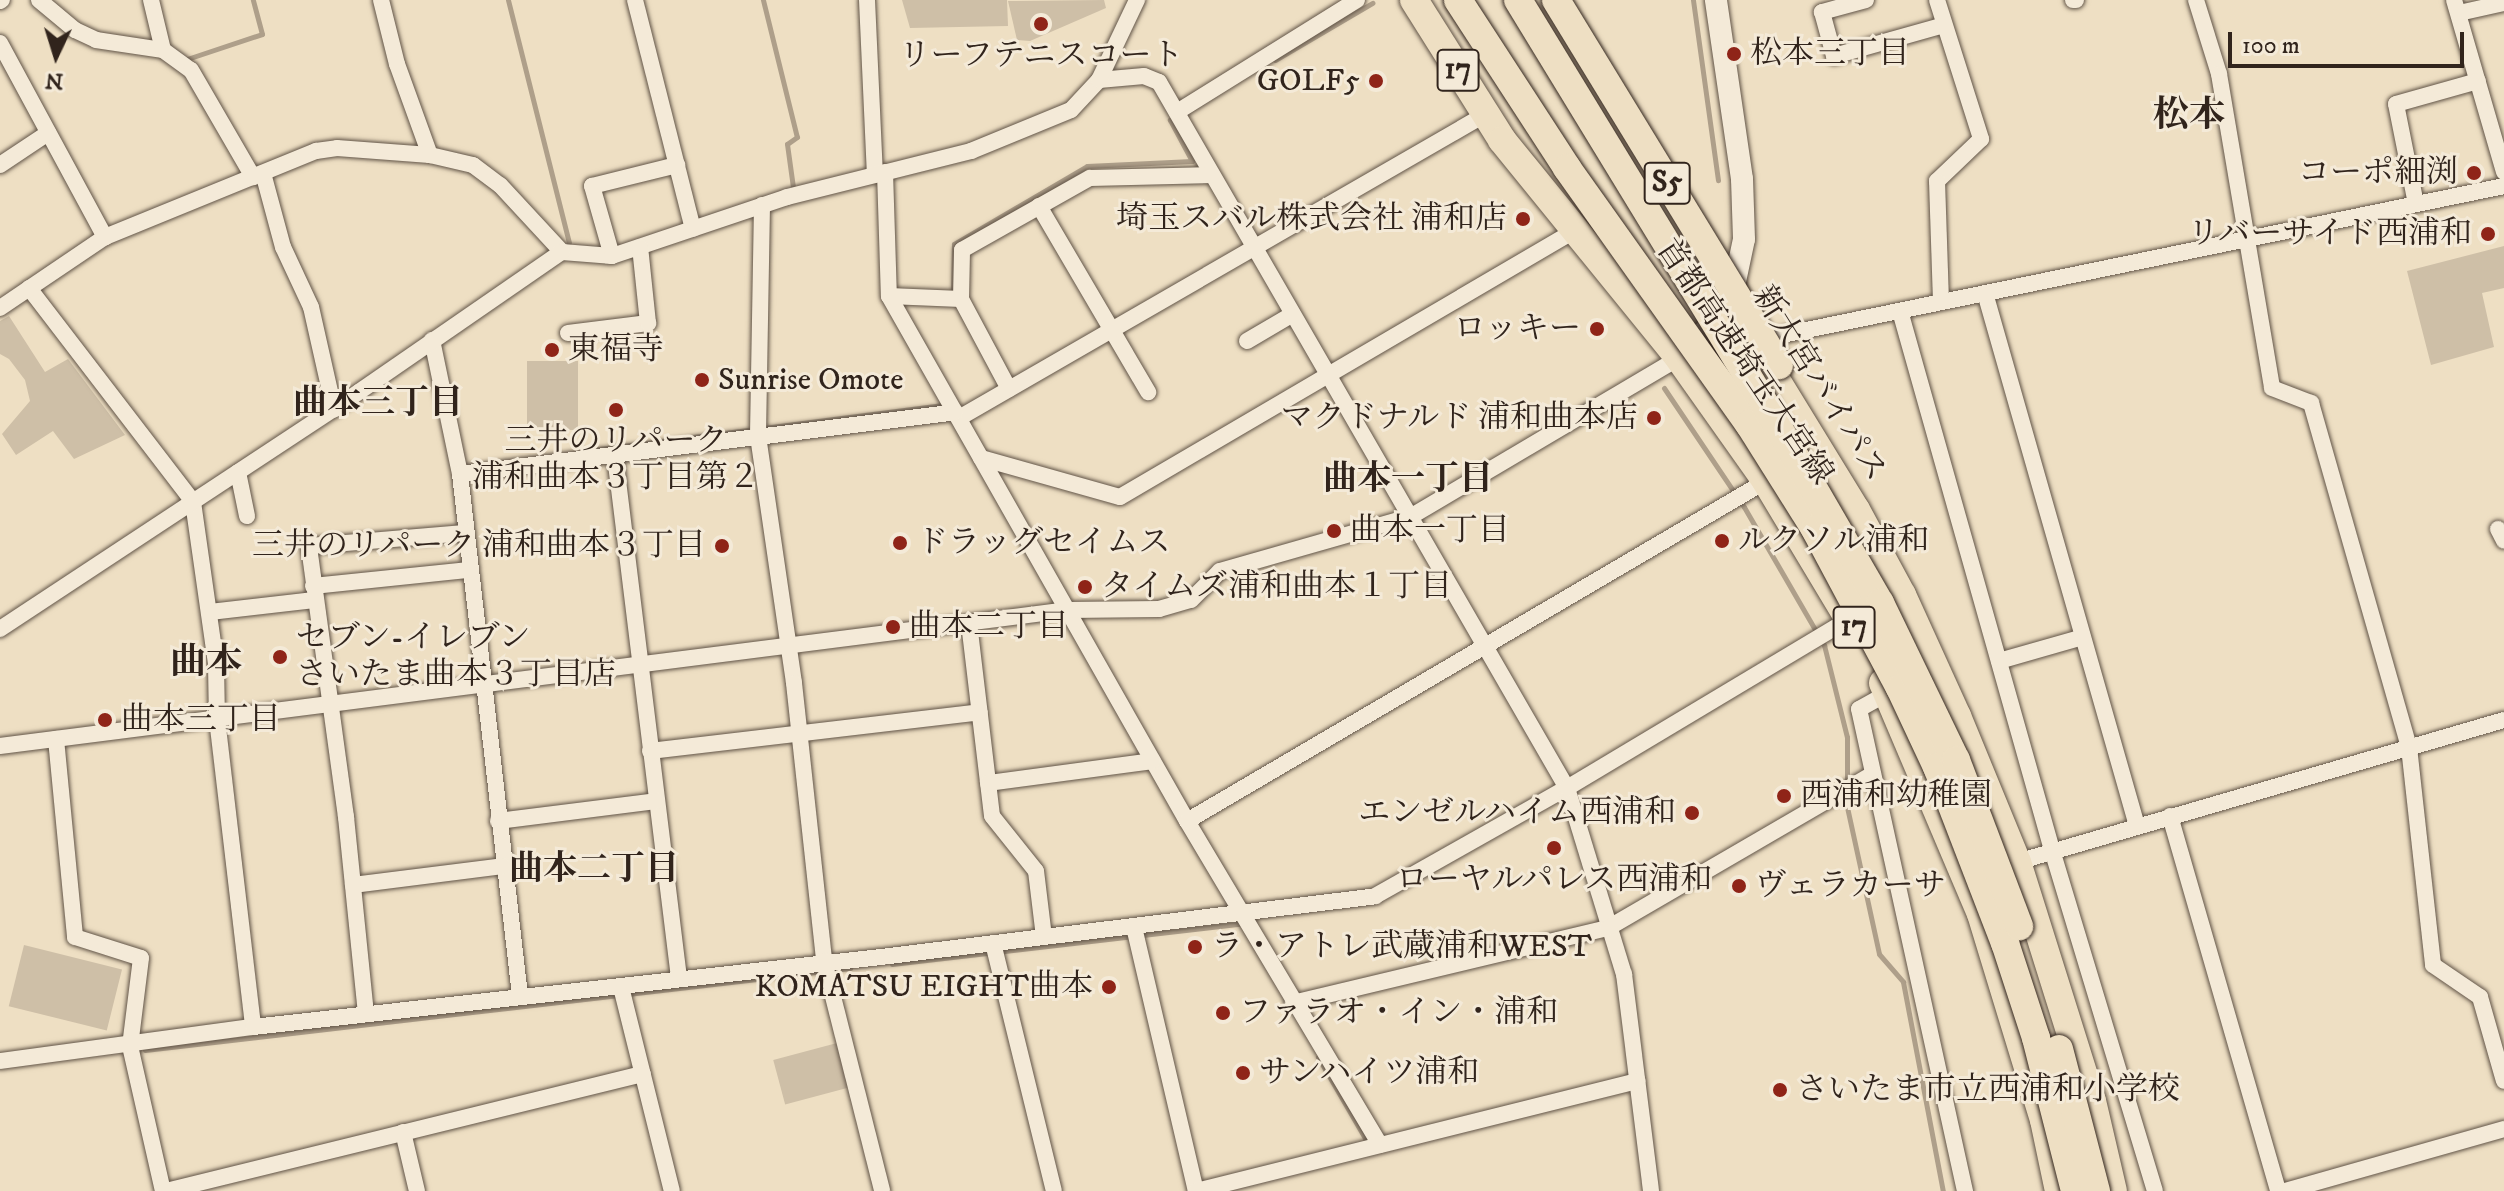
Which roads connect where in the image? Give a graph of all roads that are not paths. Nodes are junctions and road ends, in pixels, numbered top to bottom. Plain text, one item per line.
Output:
1 (39, 0) edge
2 (151, 0) edge
3 (381, 0) edge
4 (635, 0) edge
5 (867, 0) edge
6 (1137, 0) edge
7 (1357, 0) edge
8 (1414, 0) edge
9 (1436, 0) edge
10 (1458, 0) edge
11 (1518, 0) edge
12 (1540, 0) edge
13 (1556, 0) edge
14 (1716, 0) edge
15 (1866, 0) edge
16 (1937, 0) edge
17 (2196, 0) edge
18 (2504, 3) edge
19 (2456, 7) edge
20 (1944, 25) junction
21 (0, 43) edge
22 (163, 50) junction
23 (1099, 80) junction
24 (2478, 81) junction
25 (1177, 112) junction
26 (1486, 114) junction
27 (48, 133) junction
28 (1502, 140) junction
29 (430, 155) junction
30 (0, 165) edge
31 (677, 165) junction
32 (2504, 172) edge
33 (880, 173) junction
34 (258, 175) junction
35 (1212, 175) junction
36 (2504, 186) edge
37 (2416, 204) junction
38 (762, 205) junction
39 (1039, 206) junction
40 (693, 229) junction
41 (1574, 231) junction
42 (1685, 233) junction
43 (105, 237) junction
44 (1744, 239) junction
45 (2249, 239) junction
46 (640, 247) junction
47 (1255, 248) junction
48 (562, 252) junction
49 (612, 256) junction
50 (29, 288) junction
51 (1985, 293) junction
52 (889, 296) junction
53 (961, 299) junction
54 (1941, 302) junction
55 (1730, 305) junction
56 (0, 308) edge
57 (1900, 311) junction
58 (1293, 314) junction
59 (1110, 331) junction
60 (568, 333) dead end
61 (432, 340) junction
62 (1247, 341) dead end
63 (1752, 341) junction
64 (1679, 358) junction
65 (1328, 375) junction
66 (1009, 389) junction
67 (1148, 392) dead end
68 (334, 409) junction
69 (957, 415) junction
70 (758, 436) junction
71 (615, 456) junction
72 (981, 458) junction
73 (238, 472) junction
74 (460, 474) junction
75 (1747, 492) junction
76 (193, 502) junction
77 (1856, 510) junction
78 (247, 516) dead end
79 (1410, 517) junction
80 (465, 533) junction
81 (469, 570) junction
82 (313, 593) junction
83 (1068, 610) junction
84 (210, 612) junction
85 (969, 623) junction
86 (0, 629) edge
87 (1830, 631) junction
88 (2083, 637) junction
89 (788, 646) junction
90 (1485, 646) junction
91 (1999, 661) junction
92 (640, 665) junction
93 (484, 685) junction
94 (1888, 693) junction
95 (329, 704) junction
96 (980, 712) junction
97 (217, 719) junction
98 (2504, 720) edge
99 (799, 733) junction
100 (56, 739) junction
101 (0, 746) edge
102 (2409, 747) junction
103 (650, 751) junction
104 (1153, 761) junction
105 (1873, 774) junction
106 (988, 783) junction
107 (1567, 788) junction
108 (656, 801) junction
109 (2170, 816) junction
110 (498, 821) junction
111 (1187, 821) junction
112 (2137, 826) junction
113 (2052, 850) junction
114 (2017, 862) junction
115 (503, 866) junction
116 (353, 885) junction
117 (1242, 913) junction
118 (1134, 927) junction
119 (1608, 928) junction
120 (1044, 937) junction
121 (993, 943) junction
122 (824, 961) junction
123 (679, 978) junction
124 (621, 987) junction
125 (520, 996) junction
126 (1293, 1003) junction
127 (366, 1014) junction
128 (253, 1027) junction
129 (130, 1046) junction
130 (0, 1061) edge
131 (643, 1074) junction
132 (1637, 1081) junction
133 (2504, 1081) edge
134 (2504, 1129) edge
135 (403, 1132) junction
136 (1380, 1145) junction
137 (164, 1191) edge
138 (417, 1191) edge
139 (672, 1191) edge
140 (882, 1191) edge
141 (1054, 1191) edge
142 (1196, 1191) edge
143 (1651, 1191) edge
144 (1965, 1191) edge
145 (2059, 1191) edge
146 (2075, 1191) edge
147 (2096, 1191) edge
148 (2113, 1191) edge
149 (2155, 1191) edge
150 (2278, 1191) edge
151 (2285, 1191) edge

1 - 22 street
2 - 22 street
3 - 29 street
4 - 31 street
5 - 33 street
6 - 23 street
7 - 25 street
8 - 26 highway, 17
9 - 28 highway, 17
10 - 146 highway, 首都高速埼玉大宮線 / S5, bridge
11 - 147 highway, 首都高速埼玉大宮線 / S5, bridge
12 - 42 highway, 新大宮バイパス / 17
13 - 77 highway, S5, bridge
14 - 44 street
15 - 20 street
16 - 20 street
17 - 45 street
18 - 19 street
19 - 24 street
20 - 54 street
21 - 27 street
22 - 34 street
23 - 25 street
23 - 33 street
24 - 32 street
24 - 37 street
25 - 35 street
26 - 28 highway, 17
26 - 47 street
27 - 30 street
27 - 43 street
28 - 41 highway, 17
29 - 34 street
29 - 48 street
31 - 40 street
31 - 49 street
33 - 38 street
33 - 52 street
34 - 43 street
34 - 68 street
35 - 39 street
35 - 47 street
36 - 37 street
37 - 45 street
38 - 40 street
38 - 70 street
39 - 53 street
39 - 59 street
40 - 46 street
41 - 64 highway, 17
41 - 65 street
42 - 44 street
42 - 55 highway, 新大宮バイパス / 17
43 - 50 street
44 - 55 street
45 - 51 street
45 - 102 street
46 - 49 street
46 - 60 street
47 - 58 street
47 - 59 street
48 - 49 street
48 - 61 street
50 - 56 street
50 - 76 street
51 - 54 street
51 - 88 street
52 - 53 street
52 - 69 street
53 - 66 street
54 - 57 street
55 - 63 highway, 新大宮バイパス / 17
55 - 64 street
57 - 63 street
57 - 91 street
58 - 62 street
58 - 65 street
59 - 66 street
59 - 67 street
61 - 68 street
61 - 74 street
63 - 77 highway, 新大宮バイパス / 17
64 - 75 highway, 17
64 - 79 street
65 - 72 street
65 - 79 street
66 - 69 street
68 - 73 street
69 - 70 street
69 - 72 street
70 - 71 street
70 - 89 street
71 - 74 street
71 - 92 street
72 - 83 street
73 - 76 street
73 - 78 street
74 - 80 street
75 - 87 highway, 17
75 - 90 street
76 - 84 street
76 - 86 street
77 - 114 highway, 新大宮バイパス / 17
79 - 83 street
79 - 90 street
80 - 81 street
80 - 82 street
81 - 82 street
81 - 93 street
82 - 84 street
82 - 95 street
83 - 85 street
83 - 104 street
84 - 97 street
85 - 89 street
85 - 96 street
87 - 94 highway, 17
87 - 107 street
88 - 91 street
88 - 112 street
89 - 92 street
89 - 99 street
90 - 107 street
90 - 111 street
91 - 113 street
92 - 93 street
92 - 103 street
93 - 95 street
93 - 110 street
94 - 105 street
94 - 145 highway, 17
95 - 97 street
95 - 116 street
96 - 99 street
96 - 106 street
97 - 100 street
97 - 128 street
98 - 102 street
99 - 103 street
99 - 122 street
100 - 101 street
100 - 129 street
102 - 109 street
102 - 133 street
103 - 108 street
104 - 106 street
104 - 111 street
105 - 119 street
105 - 144 street
106 - 120 street
107 - 117 street
107 - 119 street
108 - 110 street
108 - 123 street
109 - 112 street
109 - 150 street
110 - 115 street
111 - 117 street
112 - 113 street
113 - 114 street
113 - 149 street
114 - 148 highway, 新大宮バイパス / 17
115 - 116 street
115 - 125 street
116 - 127 street
117 - 118 street
117 - 126 street
118 - 120 street
118 - 142 street
119 - 126 street
119 - 132 street
120 - 121 street
121 - 122 street
121 - 141 street
122 - 123 street
122 - 140 street
123 - 124 street
124 - 125 street
124 - 131 street
125 - 127 street
126 - 136 street
127 - 128 street
128 - 129 street
129 - 130 street
129 - 137 street
131 - 135 street
131 - 139 street
132 - 136 street
132 - 143 street
134 - 151 street
135 - 137 street
135 - 138 street
136 - 142 street

